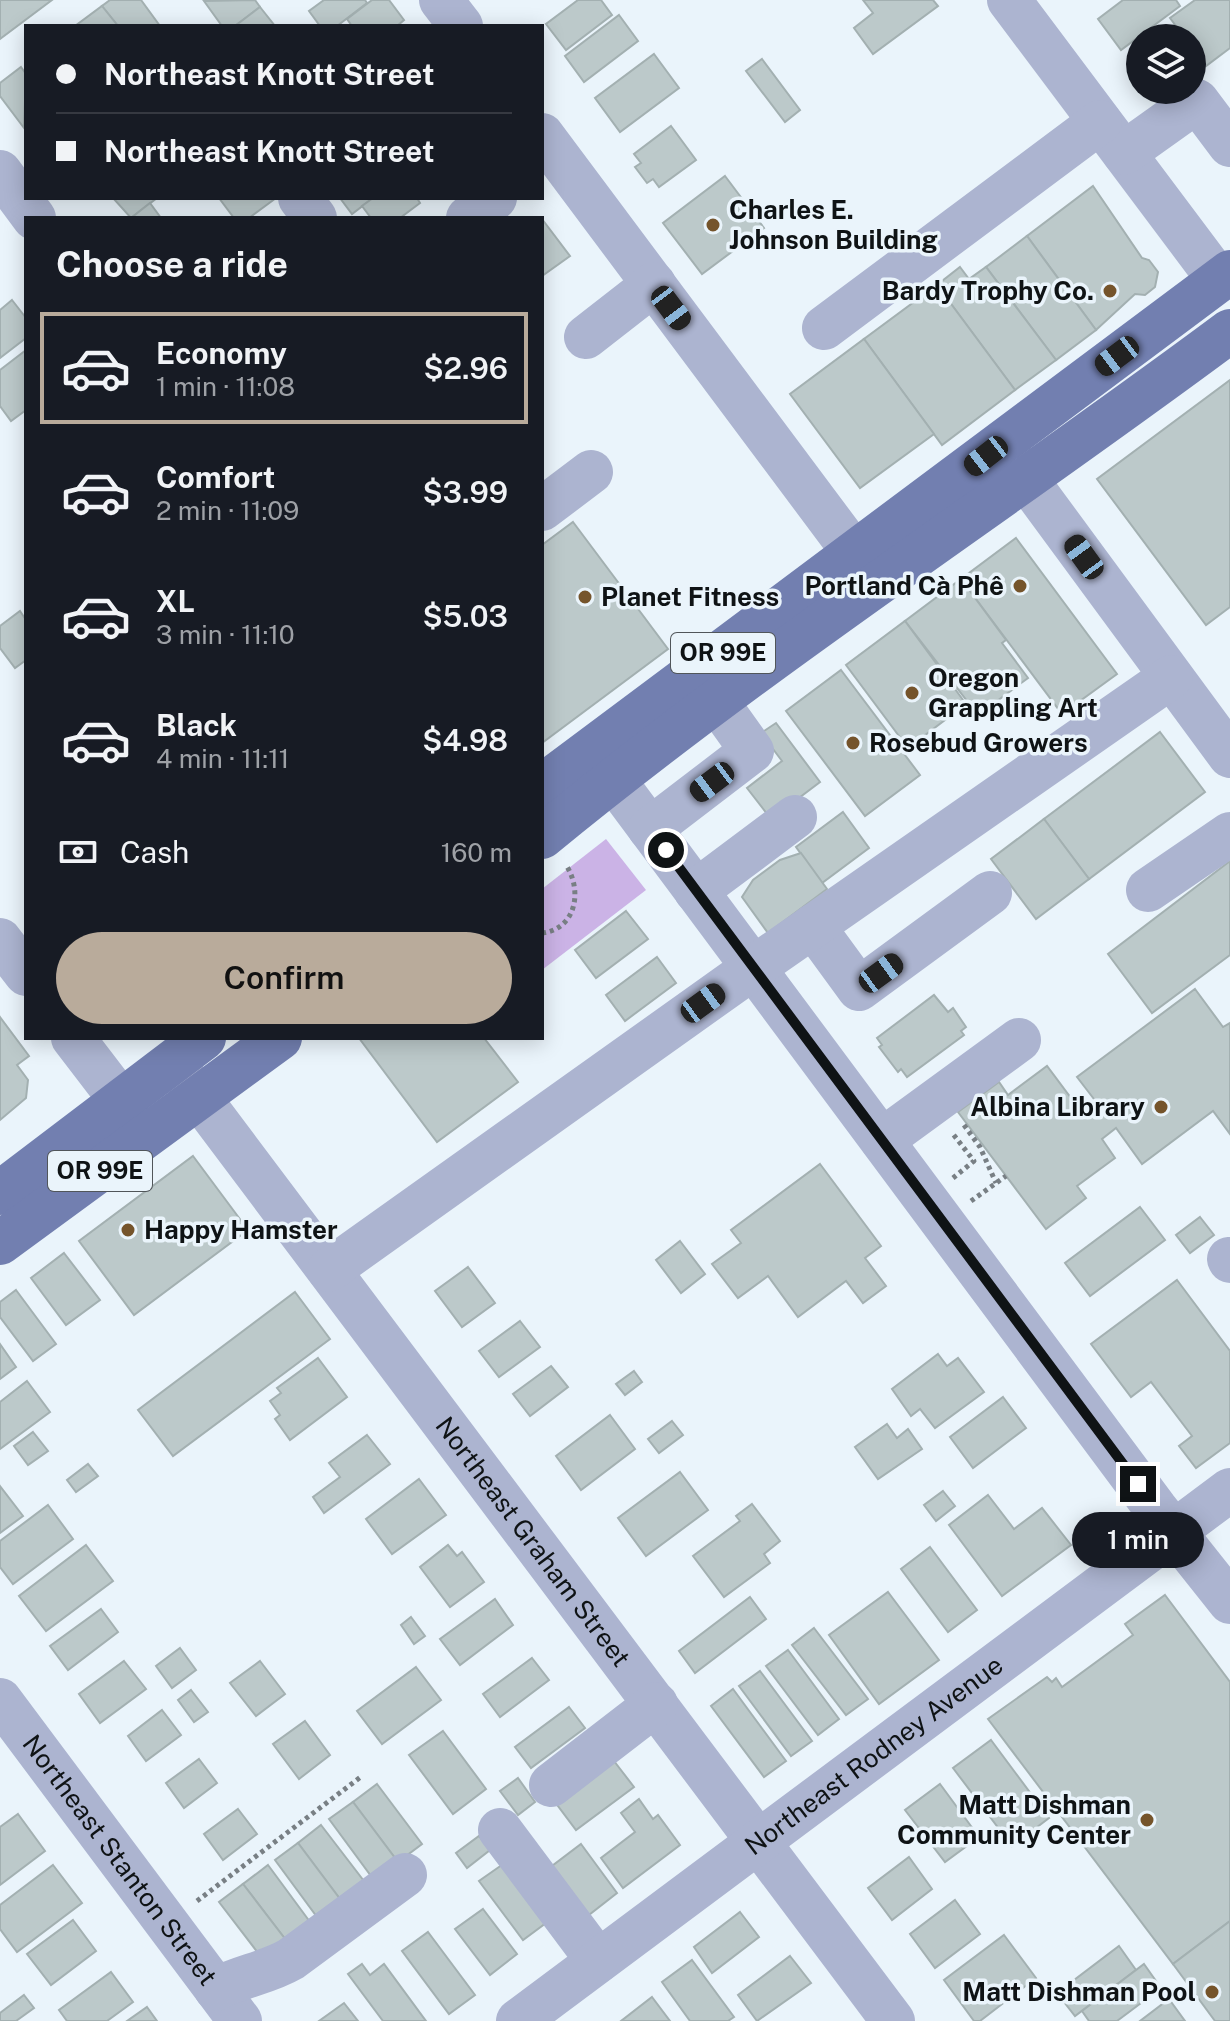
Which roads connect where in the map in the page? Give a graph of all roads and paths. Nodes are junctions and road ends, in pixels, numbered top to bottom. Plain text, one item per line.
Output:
1 (441, 0) edge
2 (1009, 0) edge
3 (459, 24) edge
4 (1112, 138) junction
5 (1230, 145) edge
6 (546, 150) edge
7 (492, 200) edge
8 (471, 216) edge
9 (1224, 276) edge
10 (654, 284) junction
11 (824, 328) dead end
12 (1230, 331) edge
13 (586, 337) dead end
14 (1001, 444) junction
15 (591, 472) dead end
16 (1028, 480) junction
17 (544, 507) edge
18 (855, 554) junction
19 (1171, 677) junction
20 (717, 702) junction
21 (1230, 756) edge
22 (613, 779) junction
23 (544, 785) edge
24 (795, 817) dead end
25 (650, 829) junction
26 (1230, 834) edge
27 (553, 849) edge
28 (1148, 890) dead end
29 (696, 891) junction
30 (990, 893) dead end
31 (813, 926) junction
32 (544, 933) edge
33 (0, 940) edge
34 (753, 968) junction
35 (24, 971) edge
36 (75, 1040) edge
37 (277, 1040) edge
38 (1019, 1040) dead end
39 (188, 1050) edge
40 (200, 1098) junction
41 (122, 1102) junction
42 (963, 1123) dead end
43 (950, 1131) dead end
44 (882, 1140) junction
45 (1006, 1176) dead end
46 (996, 1183) junction
47 (0, 1193) edge
48 (925, 1198) junction
49 (972, 1200) dead end
50 (0, 1243) edge
51 (329, 1270) junction
52 (1230, 1490) edge
53 (1173, 1532) junction
54 (1230, 1602) edge
55 (0, 1700) edge
56 (656, 1704) junction
57 (362, 1776) dead end
58 (551, 1785) dead end
59 (500, 1830) dead end
60 (759, 1841) junction
61 (405, 1875) dead end
62 (167, 1923) junction
63 (598, 1961) junction
64 (228, 2005) edge
65 (518, 2021) edge
66 (893, 2021) edge

1 - 3 street
2 - 4 street
4 - 5 street
4 - 9 street
4 - 11 street
6 - 10 street
7 - 8 street
9 - 14 main road, OR 99E
10 - 13 street
10 - 18 street
12 - 16 main road, OR 99E
14 - 16 street
14 - 18 main road, OR 99E
15 - 17 street
16 - 19 street
16 - 20 main road, OR 99E
18 - 23 main road, OR 99E
19 - 21 street
19 - 31 street
20 - 22 main road, OR 99E
20 - 25 street
22 - 25 street
22 - 27 main road, OR 99E
24 - 29 street
25 - 29 street
26 - 28 street
27 - 32 path
29 - 34 street
30 - 31 street
31 - 34 street
33 - 35 street
34 - 44 street
34 - 51 street
36 - 41 street
37 - 40 main road, OR 99E
38 - 44 street
39 - 40 street, Northeast Graham Street
39 - 41 main road, OR 99E
40 - 50 main road, OR 99E
40 - 51 street, Northeast Graham Street
41 - 47 main road, OR 99E
42 - 46 path
43 - 48 path
44 - 48 street
45 - 46 path
46 - 49 path
48 - 53 street
51 - 56 street, Northeast Graham Street
52 - 53 street, Northeast Rodney Avenue
53 - 54 street
53 - 60 street, Northeast Rodney Avenue
55 - 62 street, Northeast Stanton Street
56 - 58 street
56 - 60 street, Northeast Graham Street
57 - 62 path
59 - 63 street
60 - 63 street, Northeast Rodney Avenue
60 - 66 street, Northeast Graham Street
61 - 64 street
62 - 64 street, Northeast Stanton Street
63 - 65 street, Northeast Rodney Avenue

